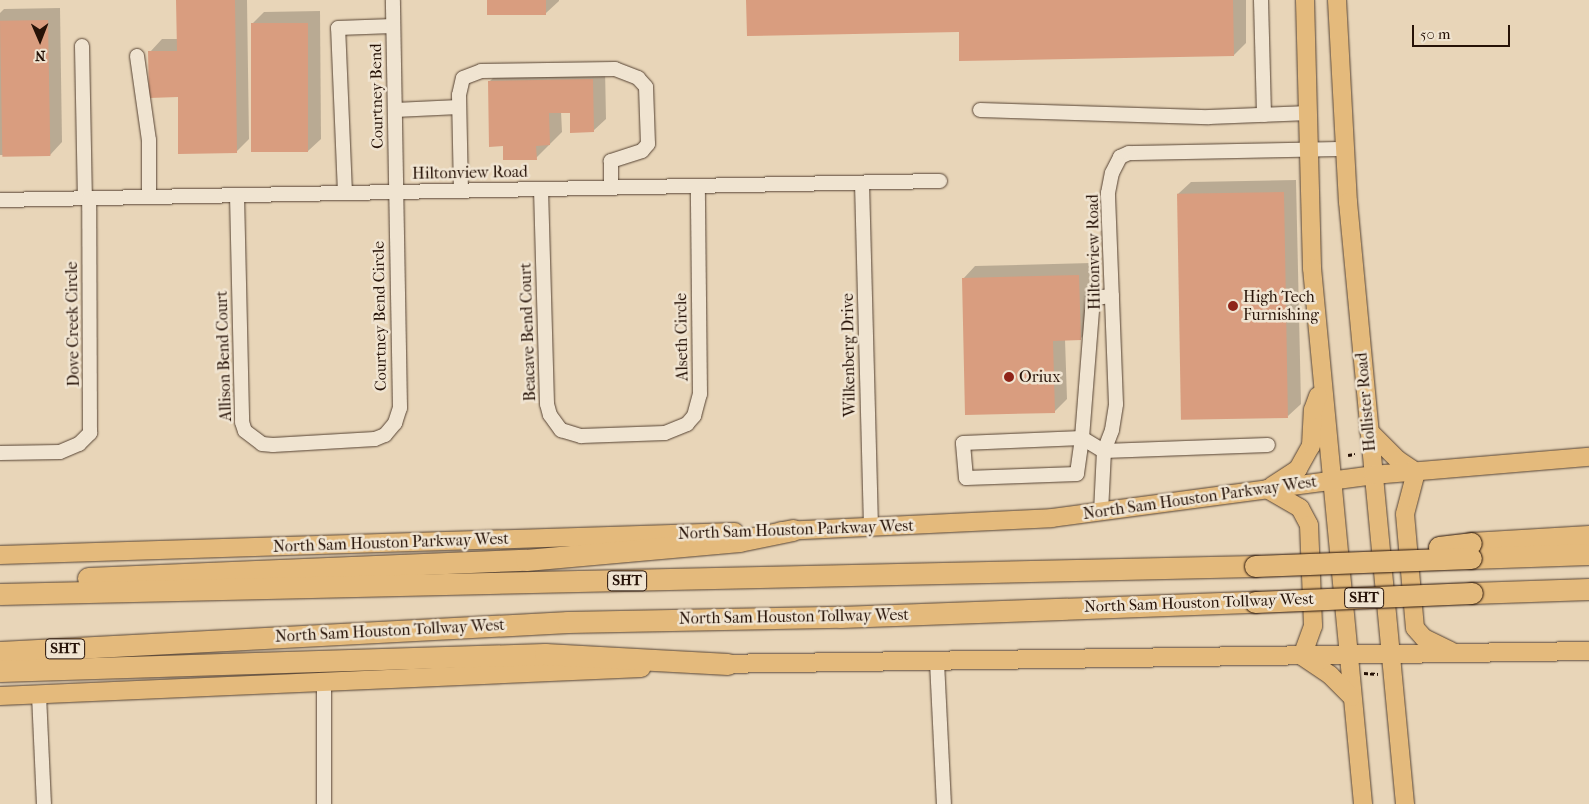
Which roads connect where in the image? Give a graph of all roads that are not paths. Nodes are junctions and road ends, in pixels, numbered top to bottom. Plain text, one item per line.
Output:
1 (393, 0) edge
2 (1261, 0) edge
3 (1305, 0) edge
4 (1337, 0) edge
5 (394, 26) junction
6 (82, 46) dead end
7 (137, 56) dead end
8 (459, 107) junction
9 (394, 110) junction
10 (980, 110) dead end
11 (1309, 113) junction
12 (1264, 115) junction
13 (1345, 149) junction
14 (1310, 150) junction
15 (940, 181) dead end
16 (862, 183) junction
17 (698, 186) junction
18 (611, 188) junction
19 (540, 189) junction
20 (461, 190) junction
21 (396, 192) junction
22 (345, 193) junction
23 (237, 195) junction
24 (149, 197) junction
25 (87, 198) junction
26 (0, 200) edge
27 (1112, 296) junction
28 (1322, 386) junction
29 (1369, 431) junction
30 (385, 435) joint
31 (630, 435) joint
32 (1082, 438) junction
33 (1268, 445) dead end
34 (1104, 451) junction
35 (0, 453) edge
36 (1589, 457) edge
37 (1416, 472) junction
38 (1373, 476) junction
39 (1331, 480) junction
40 (1267, 489) junction
41 (1101, 512) junction
42 (871, 527) junction
43 (793, 530) junction
44 (1589, 536) edge
45 (1471, 550) junction
46 (1589, 554) edge
47 (0, 555) edge
48 (0, 583) edge
49 (1589, 589) edge
50 (0, 594) edge
51 (1589, 651) edge
52 (0, 652) edge
53 (1456, 653) junction
54 (1347, 655) junction
55 (1389, 655) junction
56 (1302, 656) junction
57 (937, 662) junction
58 (728, 664) junction
59 (0, 671) edge
60 (324, 682) junction
61 (39, 695) junction
62 (0, 696) edge
63 (1352, 698) junction
64 (44, 804) edge
65 (324, 804) edge
66 (944, 804) edge
67 (1363, 804) edge
68 (1405, 804) edge

1 - 5 street, Courtney Bend
2 - 12 street
3 - 11 main road
4 - 13 main road, Hollister Road
5 - 9 street, Courtney Bend
5 - 22 street
6 - 25 street, Dove Creek Circle
7 - 24 street
8 - 9 street
8 - 18 street
8 - 20 street
9 - 21 street, Courtney Bend
10 - 12 street
11 - 12 street
11 - 14 main road
13 - 14 street, Hiltonview Road
13 - 29 main road, Hollister Road
14 - 27 street, Hiltonview Road
14 - 28 main road
15 - 16 street, Hiltonview Road
16 - 17 street, Hiltonview Road
16 - 42 street, Wilkenberg Drive
17 - 18 street, Hiltonview Road
17 - 31 street, Alseth Circle
18 - 19 street, Hiltonview Road
19 - 20 street, Hiltonview Road
19 - 31 street, Beacave Bend Court
20 - 21 street, Hiltonview Road
21 - 22 street, Hiltonview Road
21 - 30 street, Courtney Bend Circle
22 - 23 street, Hiltonview Road
23 - 24 street, Hiltonview Road
23 - 30 street, Allison Bend Court
24 - 25 street, Hiltonview Road
25 - 26 street, Hiltonview Road
25 - 35 street, Dove Creek Circle
27 - 32 street
27 - 34 street, Hiltonview Road
28 - 39 main road
28 - 40 main road
29 - 37 main road
29 - 38 main road, Hollister Road
32 - 32 street
32 - 34 street
33 - 34 street
34 - 41 street, Hiltonview Road
36 - 37 main road, North Sam Houston Parkway West
37 - 38 main road, North Sam Houston Parkway West
37 - 53 main road
38 - 39 main road, North Sam Houston Parkway West
38 - 55 main road, Hollister Road
39 - 40 main road, North Sam Houston Parkway West
39 - 54 main road
40 - 41 main road, North Sam Houston Parkway West
40 - 56 main road
41 - 42 main road, North Sam Houston Parkway West
42 - 43 main road, North Sam Houston Parkway West
43 - 47 main road, North Sam Houston Parkway West
43 - 48 highway
44 - 45 highway
45 - 46 highway, SHT
45 - 50 highway, SHT, bridge
49 - 52 highway, North Sam Houston Tollway West / SHT, bridge
51 - 53 main road
53 - 55 main road
54 - 55 main road
54 - 56 main road
54 - 63 main road
55 - 68 main road, Hollister Road
56 - 57 main road
56 - 63 main road
57 - 58 main road
57 - 66 street
58 - 59 highway
58 - 60 main road
60 - 61 main road
60 - 65 street
61 - 62 main road
61 - 64 street
63 - 67 main road

